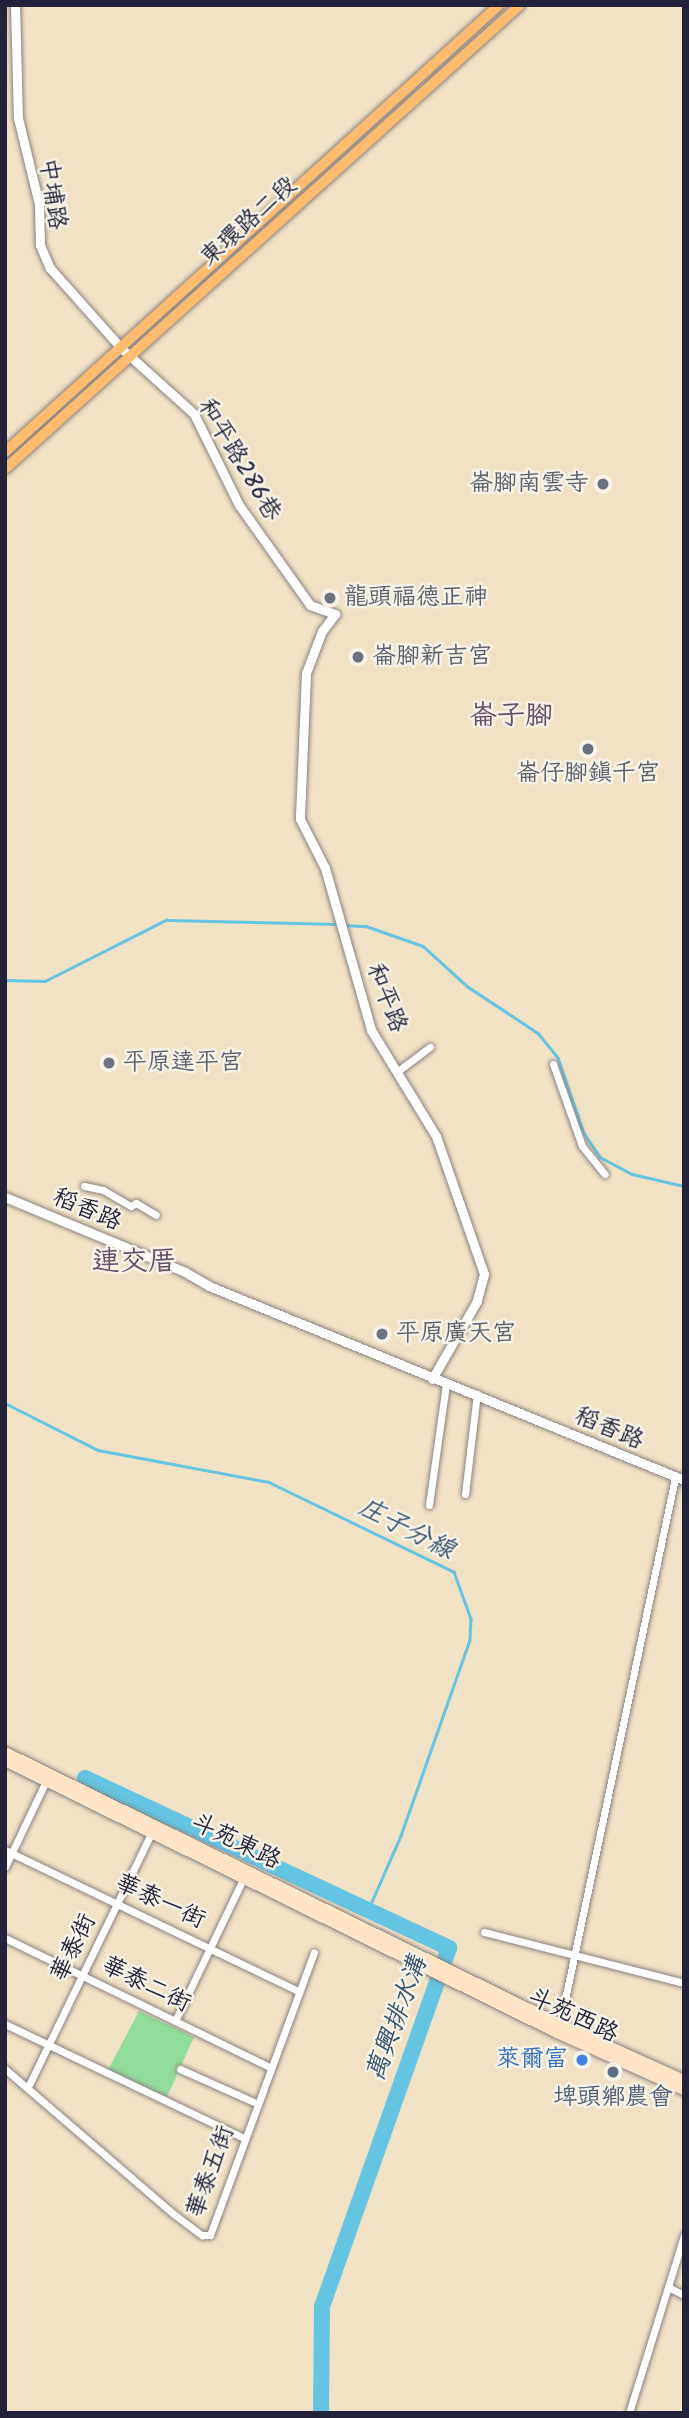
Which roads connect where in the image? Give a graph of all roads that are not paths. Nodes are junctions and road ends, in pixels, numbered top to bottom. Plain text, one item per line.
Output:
1 (15, 5) edge
2 (499, 5) edge
3 (520, 5) edge
4 (121, 348) junction
5 (130, 357) junction
6 (5, 452) edge
7 (5, 469) edge
8 (335, 614) joint
9 (430, 1047) dead end
10 (553, 1064) dead end
11 (398, 1071) junction
12 (606, 1174) dead end
13 (84, 1186) dead end
14 (5, 1197) edge
15 (156, 1215) dead end
16 (432, 1379) junction
17 (446, 1384) junction
18 (477, 1394) junction
19 (679, 1479) edge
20 (465, 1494) dead end
21 (429, 1505) dead end
22 (5, 1752) edge
23 (5, 1761) edge
24 (47, 1778) junction
25 (153, 1830) junction
26 (9, 1851) edge
27 (5, 1867) edge
28 (246, 1875) junction
29 (116, 1903) junction
30 (484, 1932) dead end
31 (5, 1938) edge
32 (211, 1947) junction
33 (314, 1953) dead end
34 (575, 1955) junction
35 (447, 1972) joint
36 (82, 1976) junction
37 (684, 1983) edge
38 (298, 1992) junction
39 (175, 2021) junction
40 (5, 2024) edge
41 (559, 2028) junction
42 (48, 2044) junction
43 (269, 2067) junction
44 (180, 2068) dead end
45 (5, 2069) edge
46 (684, 2080) edge
47 (28, 2087) junction
48 (684, 2090) edge
49 (256, 2103) junction
50 (244, 2138) junction
51 (684, 2235) edge
52 (668, 2287) junction
53 (684, 2295) edge
54 (629, 2413) edge

1 - 4 street, 中埔路
2 - 4 main road, 東環路二段
3 - 5 main road, 東環路二段
4 - 5 street, 中埔路
4 - 6 main road, 東環路二段
5 - 7 main road, 東環路二段
5 - 8 street, 和平路286巷
8 - 11 street, 和平路
9 - 11 street
10 - 12 street
11 - 16 street, 和平路
13 - 15 street
14 - 16 street, 稻香路
16 - 17 street, 稻香路
17 - 18 street, 稻香路
17 - 21 street
18 - 19 street, 稻香路
18 - 20 street
19 - 34 street, 稻香路
22 - 24 main road, 斗苑東路
23 - 24 main road, 斗苑東路
24 - 25 main road, 斗苑東路
24 - 26 street
25 - 28 main road, 斗苑東路
25 - 29 street, 華泰街
26 - 27 street
26 - 29 street, 華泰一街
28 - 32 street
28 - 35 main road, 斗苑東路
29 - 32 street, 華泰一街
29 - 36 street, 華泰街
30 - 34 street
31 - 36 street, 華泰二街
32 - 38 street, 華泰一街
32 - 39 street
33 - 38 street, 華泰五街
34 - 37 street
34 - 41 street, 稻香路
35 - 41 main road, 斗苑西路
36 - 39 street, 華泰二街
36 - 42 street, 華泰街
38 - 43 street, 華泰五街
39 - 43 street, 華泰二街
40 - 42 street
41 - 46 main road, 斗苑西路
41 - 48 main road, 斗苑西路
42 - 47 street, 華泰街
42 - 50 street
43 - 49 street, 華泰五街
44 - 49 street
45 - 47 street, 華泰五街
47 - 50 street, 華泰五街
49 - 50 street, 華泰五街
51 - 52 street
52 - 53 street
52 - 54 street

